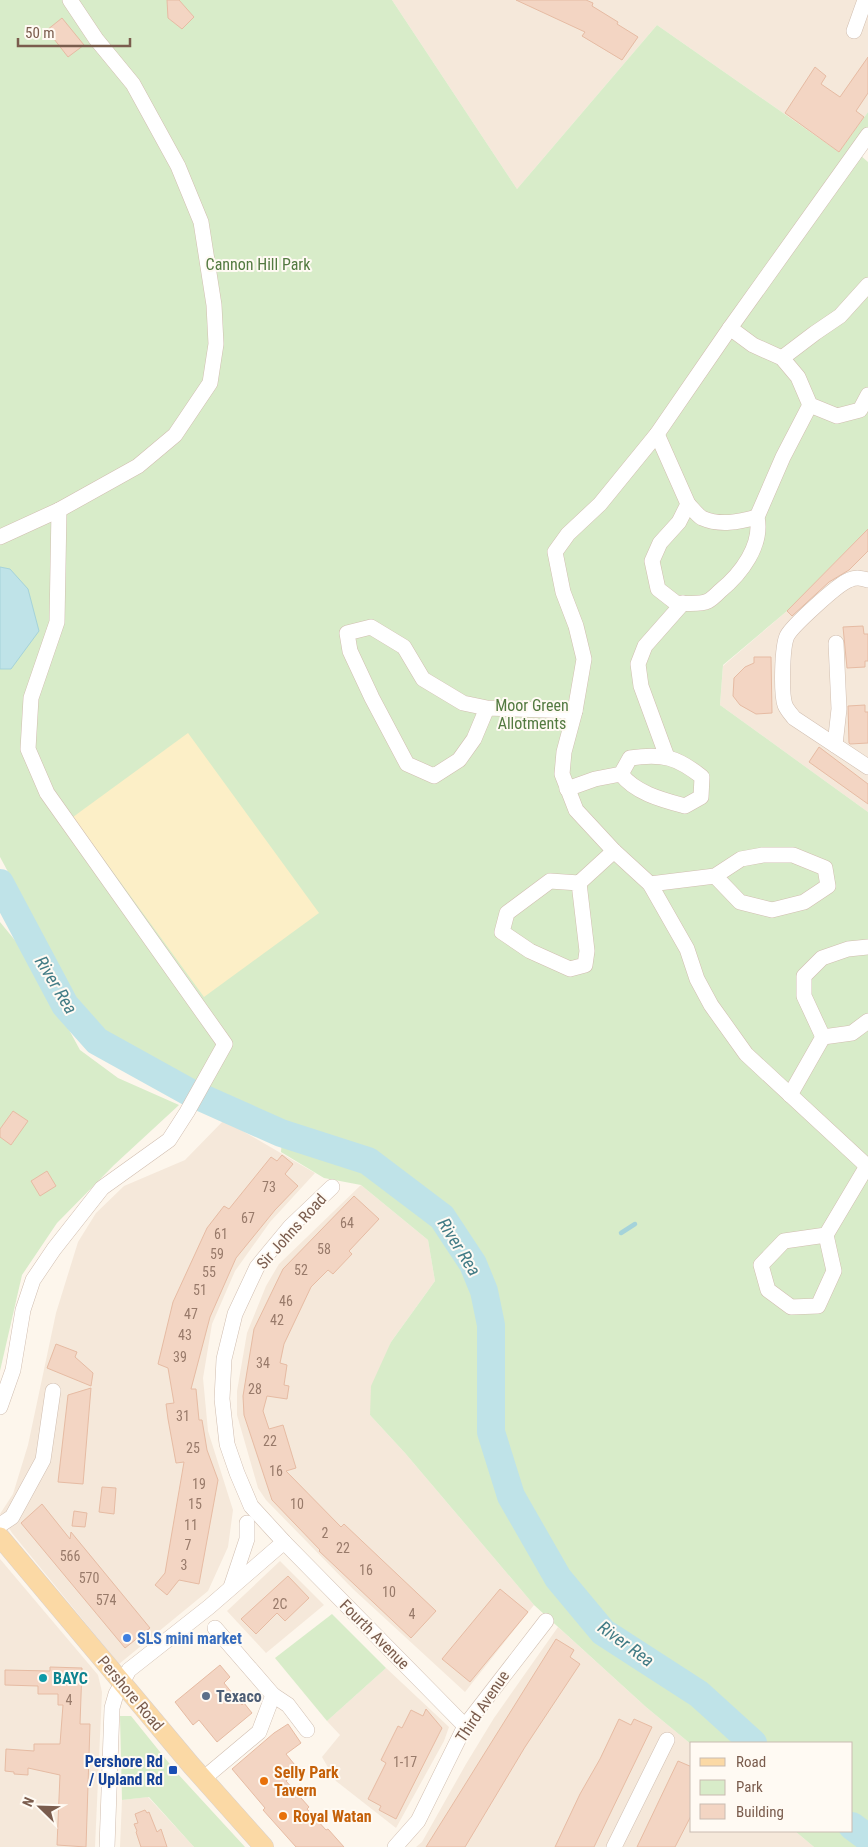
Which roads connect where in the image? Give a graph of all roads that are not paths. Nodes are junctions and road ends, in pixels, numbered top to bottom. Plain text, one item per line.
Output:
1 (70, 0) edge
2 (865, 0) edge
3 (854, 31) dead end
4 (868, 135) edge
5 (868, 285) edge
6 (730, 328) junction
7 (782, 358) junction
8 (868, 395) edge
9 (810, 405) junction
10 (657, 434) junction
11 (688, 504) junction
12 (59, 510) junction
13 (757, 517) junction
14 (0, 537) edge
15 (868, 580) edge
16 (683, 603) junction
17 (836, 643) dead end
18 (487, 708) junction
19 (575, 711) junction
20 (835, 745) junction
21 (667, 758) junction
22 (868, 767) edge
23 (621, 774) junction
24 (567, 789) junction
25 (614, 851) junction
26 (715, 876) junction
27 (579, 883) junction
28 (650, 884) junction
29 (868, 947) edge
30 (868, 1021) edge
31 (823, 1037) junction
32 (790, 1095) junction
33 (868, 1166) edge
34 (332, 1187) dead end
35 (826, 1234) junction
36 (53, 1391) dead end
37 (0, 1407) edge
38 (247, 1523) dead end
39 (0, 1525) edge
40 (0, 1537) edge
41 (284, 1542) junction
42 (231, 1589) junction
43 (546, 1621) dead end
44 (215, 1628) dead end
45 (122, 1683) junction
46 (273, 1695) junction
47 (465, 1726) junction
48 (307, 1730) dead end
49 (667, 1740) dead end
50 (203, 1778) junction
51 (108, 1847) edge
52 (264, 1847) edge
53 (395, 1847) edge
54 (614, 1847) edge

1 - 12 street
2 - 3 street
4 - 6 street
5 - 7 street
6 - 7 street
6 - 10 street
7 - 9 street
8 - 9 street
9 - 13 street
10 - 11 street
10 - 19 street
11 - 13 street
11 - 16 street
12 - 14 street
12 - 37 street
13 - 16 street
15 - 20 street
16 - 21 street
17 - 20 street
18 - 18 street
18 - 19 street
19 - 24 street
20 - 22 street
21 - 23 street
21 - 23 street
23 - 24 street
24 - 25 street
25 - 27 street
25 - 28 street
26 - 26 street
26 - 28 street
27 - 27 street
28 - 32 street
29 - 31 street
30 - 31 street
31 - 32 street
32 - 33 street
33 - 35 street
34 - 41 street, Sir Johns Road
35 - 35 street
36 - 39 street
38 - 42 street
40 - 45 main road, Pershore Road
41 - 42 street
41 - 47 street, Fourth Avenue
42 - 45 street
43 - 47 street, Third Avenue
44 - 46 street
45 - 50 main road, Pershore Road
45 - 51 street
46 - 48 street
46 - 50 street
47 - 53 street, Third Avenue
49 - 54 street
50 - 52 main road, Pershore Road

